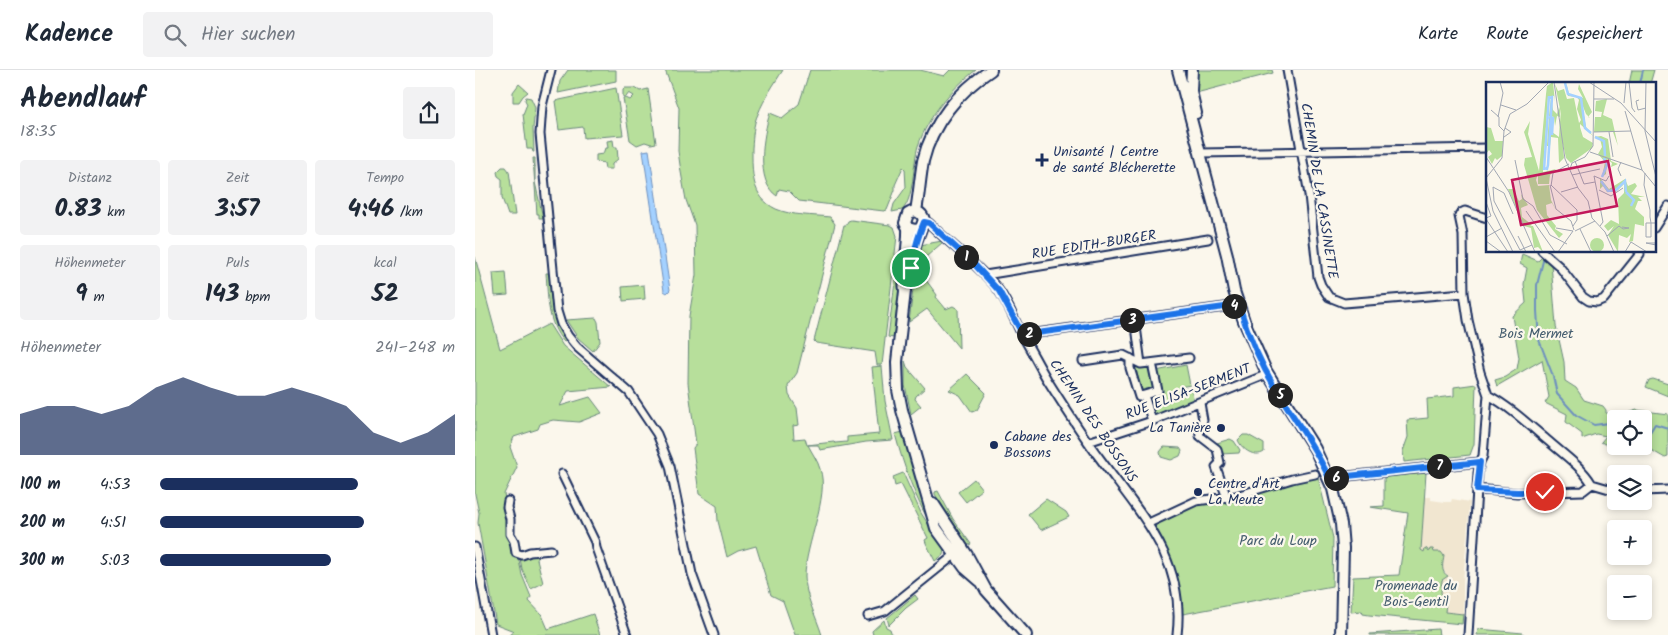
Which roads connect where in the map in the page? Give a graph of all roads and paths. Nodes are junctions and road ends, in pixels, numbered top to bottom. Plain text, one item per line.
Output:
1 (551, 70) edge
2 (991, 70) edge
3 (1178, 70) edge
4 (1192, 70) edge
5 (1287, 70) edge
6 (1486, 148) edge
7 (1301, 150) junction
8 (1201, 153) junction
9 (1668, 206) edge
10 (916, 211) junction
11 (1486, 218) edge
12 (922, 225) junction
13 (1655, 226) edge
14 (908, 228) junction
15 (1208, 240) dead end
16 (1544, 252) edge
17 (1640, 254) dead end
18 (985, 275) junction
19 (905, 291) junction
20 (1465, 293) junction
21 (1239, 305) junction
22 (1135, 319) junction
23 (1023, 335) junction
24 (1130, 358) junction
25 (1189, 358) dead end
26 (1083, 361) dead end
27 (1152, 363) junction
28 (1141, 364) junction
29 (1268, 374) junction
30 (1144, 395) junction
31 (1488, 395) junction
32 (1200, 403) junction
33 (1152, 421) junction
34 (1088, 442) junction
35 (1480, 462) junction
36 (563, 474) dead end
37 (1315, 474) dead end
38 (1329, 478) junction
39 (1592, 484) junction
40 (1607, 488) edge
41 (1477, 490) junction
42 (1652, 490) edge
43 (1668, 490) edge
44 (1227, 498) junction
45 (508, 501) dead end
46 (1151, 522) dead end
47 (475, 547) edge
48 (551, 550) dead end
49 (959, 552) junction
50 (868, 616) dead end
51 (491, 635) edge
52 (627, 635) edge
53 (714, 635) edge
54 (1026, 635) edge
55 (1177, 635) edge
56 (1341, 635) edge
57 (1468, 635) edge

1 - 53 street
2 - 10 street
3 - 8 street
4 - 8 street
5 - 7 street, CHEMIN DE LA CASSINETTE
6 - 7 street
7 - 8 street
7 - 20 street, CHEMIN DE LA CASSINETTE
8 - 21 street
9 - 13 street
10 - 12 street
10 - 14 street
11 - 20 street
12 - 14 street
12 - 18 street, CHEMIN DES BOSSONS
12 - 19 street
14 - 19 street
15 - 18 street, RUE EDITH-BURGER
16 - 17 street
18 - 23 street, CHEMIN DES BOSSONS
19 - 49 street
20 - 31 street
21 - 22 street
21 - 29 street
22 - 23 street
22 - 28 street
23 - 34 street, CHEMIN DES BOSSONS
24 - 26 street
24 - 28 street
24 - 30 street
25 - 27 street
27 - 28 street
27 - 30 street
29 - 32 street, RUE ELISA-SERMENT
29 - 38 street
30 - 33 street
31 - 35 street
31 - 39 street
32 - 33 street, RUE ELISA-SERMENT
32 - 44 street
33 - 34 street, RUE ELISA-SERMENT
34 - 55 street, CHEMIN DES BOSSONS
35 - 38 street
35 - 41 street
36 - 52 street
37 - 44 street
38 - 56 street
39 - 40 street
39 - 41 street
41 - 57 street
42 - 43 street
44 - 46 street
45 - 48 street
47 - 51 street
49 - 50 street
49 - 54 street

